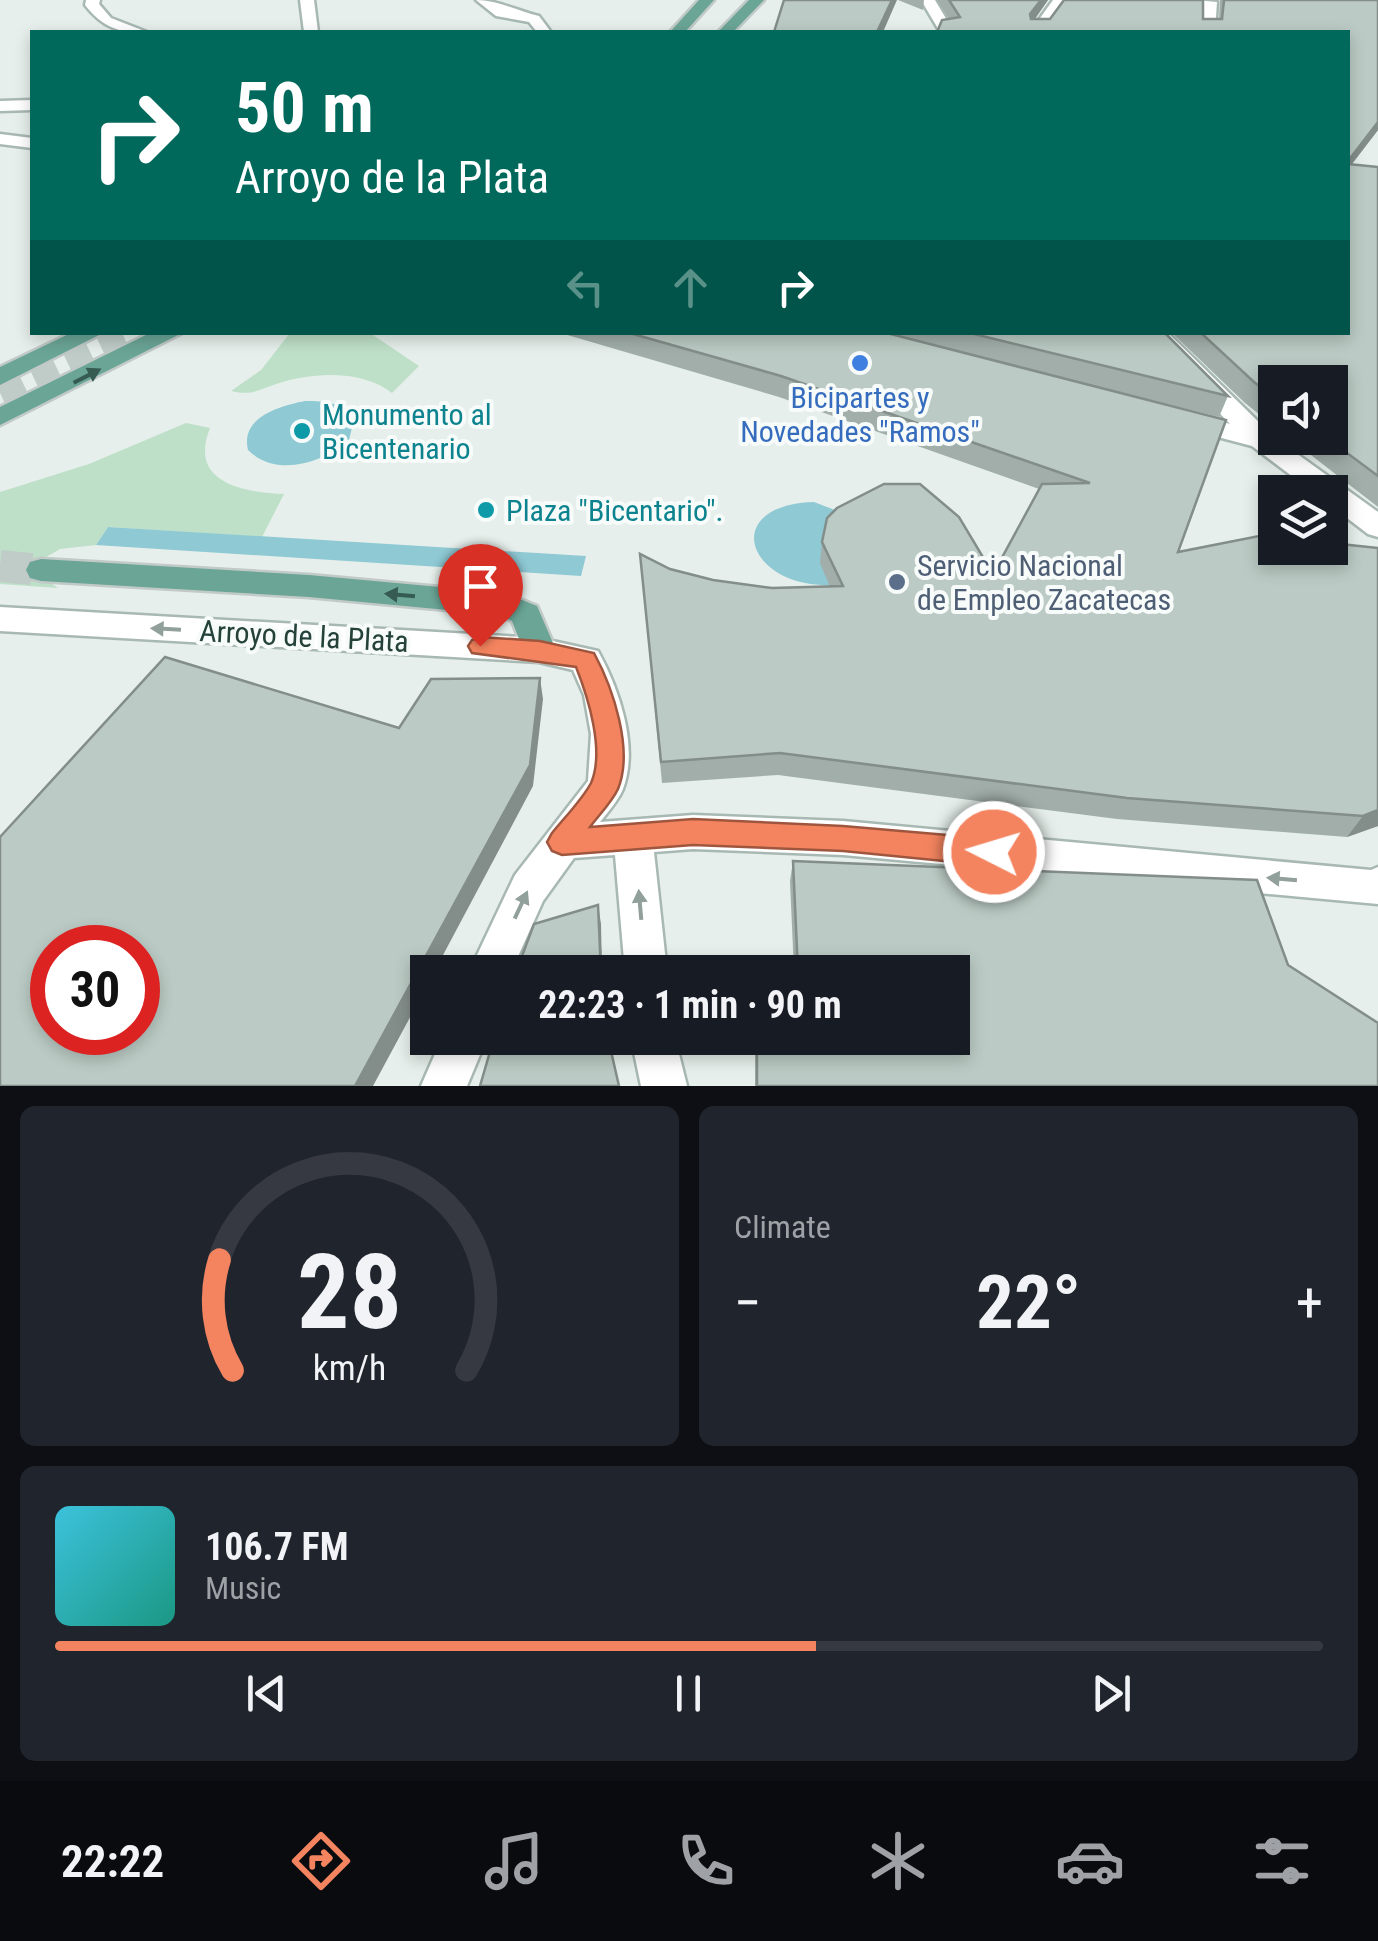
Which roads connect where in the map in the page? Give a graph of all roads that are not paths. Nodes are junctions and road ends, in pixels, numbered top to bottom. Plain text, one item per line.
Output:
1 (93, 0) edge
2 (307, 0) edge
3 (483, 0) edge
4 (707, 0) edge
5 (757, 0) edge
6 (928, 0) edge
7 (1060, 0) edge
8 (1205, 0) edge
9 (134, 30) edge
10 (311, 30) edge
11 (542, 30) edge
12 (679, 30) edge
13 (727, 30) edge
14 (946, 30) edge
15 (1038, 30) edge
16 (1208, 30) edge
17 (30, 105) edge
18 (0, 106) edge
19 (0, 139) edge
20 (30, 142) edge
21 (87, 335) edge
22 (166, 335) edge
23 (1156, 335) edge
24 (0, 377) edge
25 (1156, 414) edge
26 (4, 416) edge
27 (1258, 436) edge
28 (1258, 439) edge
29 (1281, 455) edge
30 (1307, 475) edge
31 (1348, 505) edge
32 (1378, 527) edge
33 (41, 570) tunnel mouth
34 (0, 619) edge
35 (540, 650) junction
36 (633, 837) junction
37 (562, 842) junction
38 (1378, 885) edge
39 (498, 955) edge
40 (644, 955) edge
41 (458, 1055) edge
42 (657, 1055) edge
43 (444, 1086) edge
44 (664, 1086) edge

1 - 9 street
2 - 10 street
3 - 11 street
4 - 12 main road
5 - 13 main road
6 - 14 street
7 - 15 street
8 - 16 street
17 - 18 street
19 - 20 street
21 - 24 main road
26 -> 22 main road
23 - 27 street
25 - 28 street
29 - 30 street
31 - 32 street
35 -> 33 main road
35 -> 34 street, Arroyo de la Plata
35 - 37 street, Arroyo de la Plata
36 - 37 street
38 -> 36 street
40 -> 36 street
39 -> 37 street
41 - 43 street
42 - 44 street

